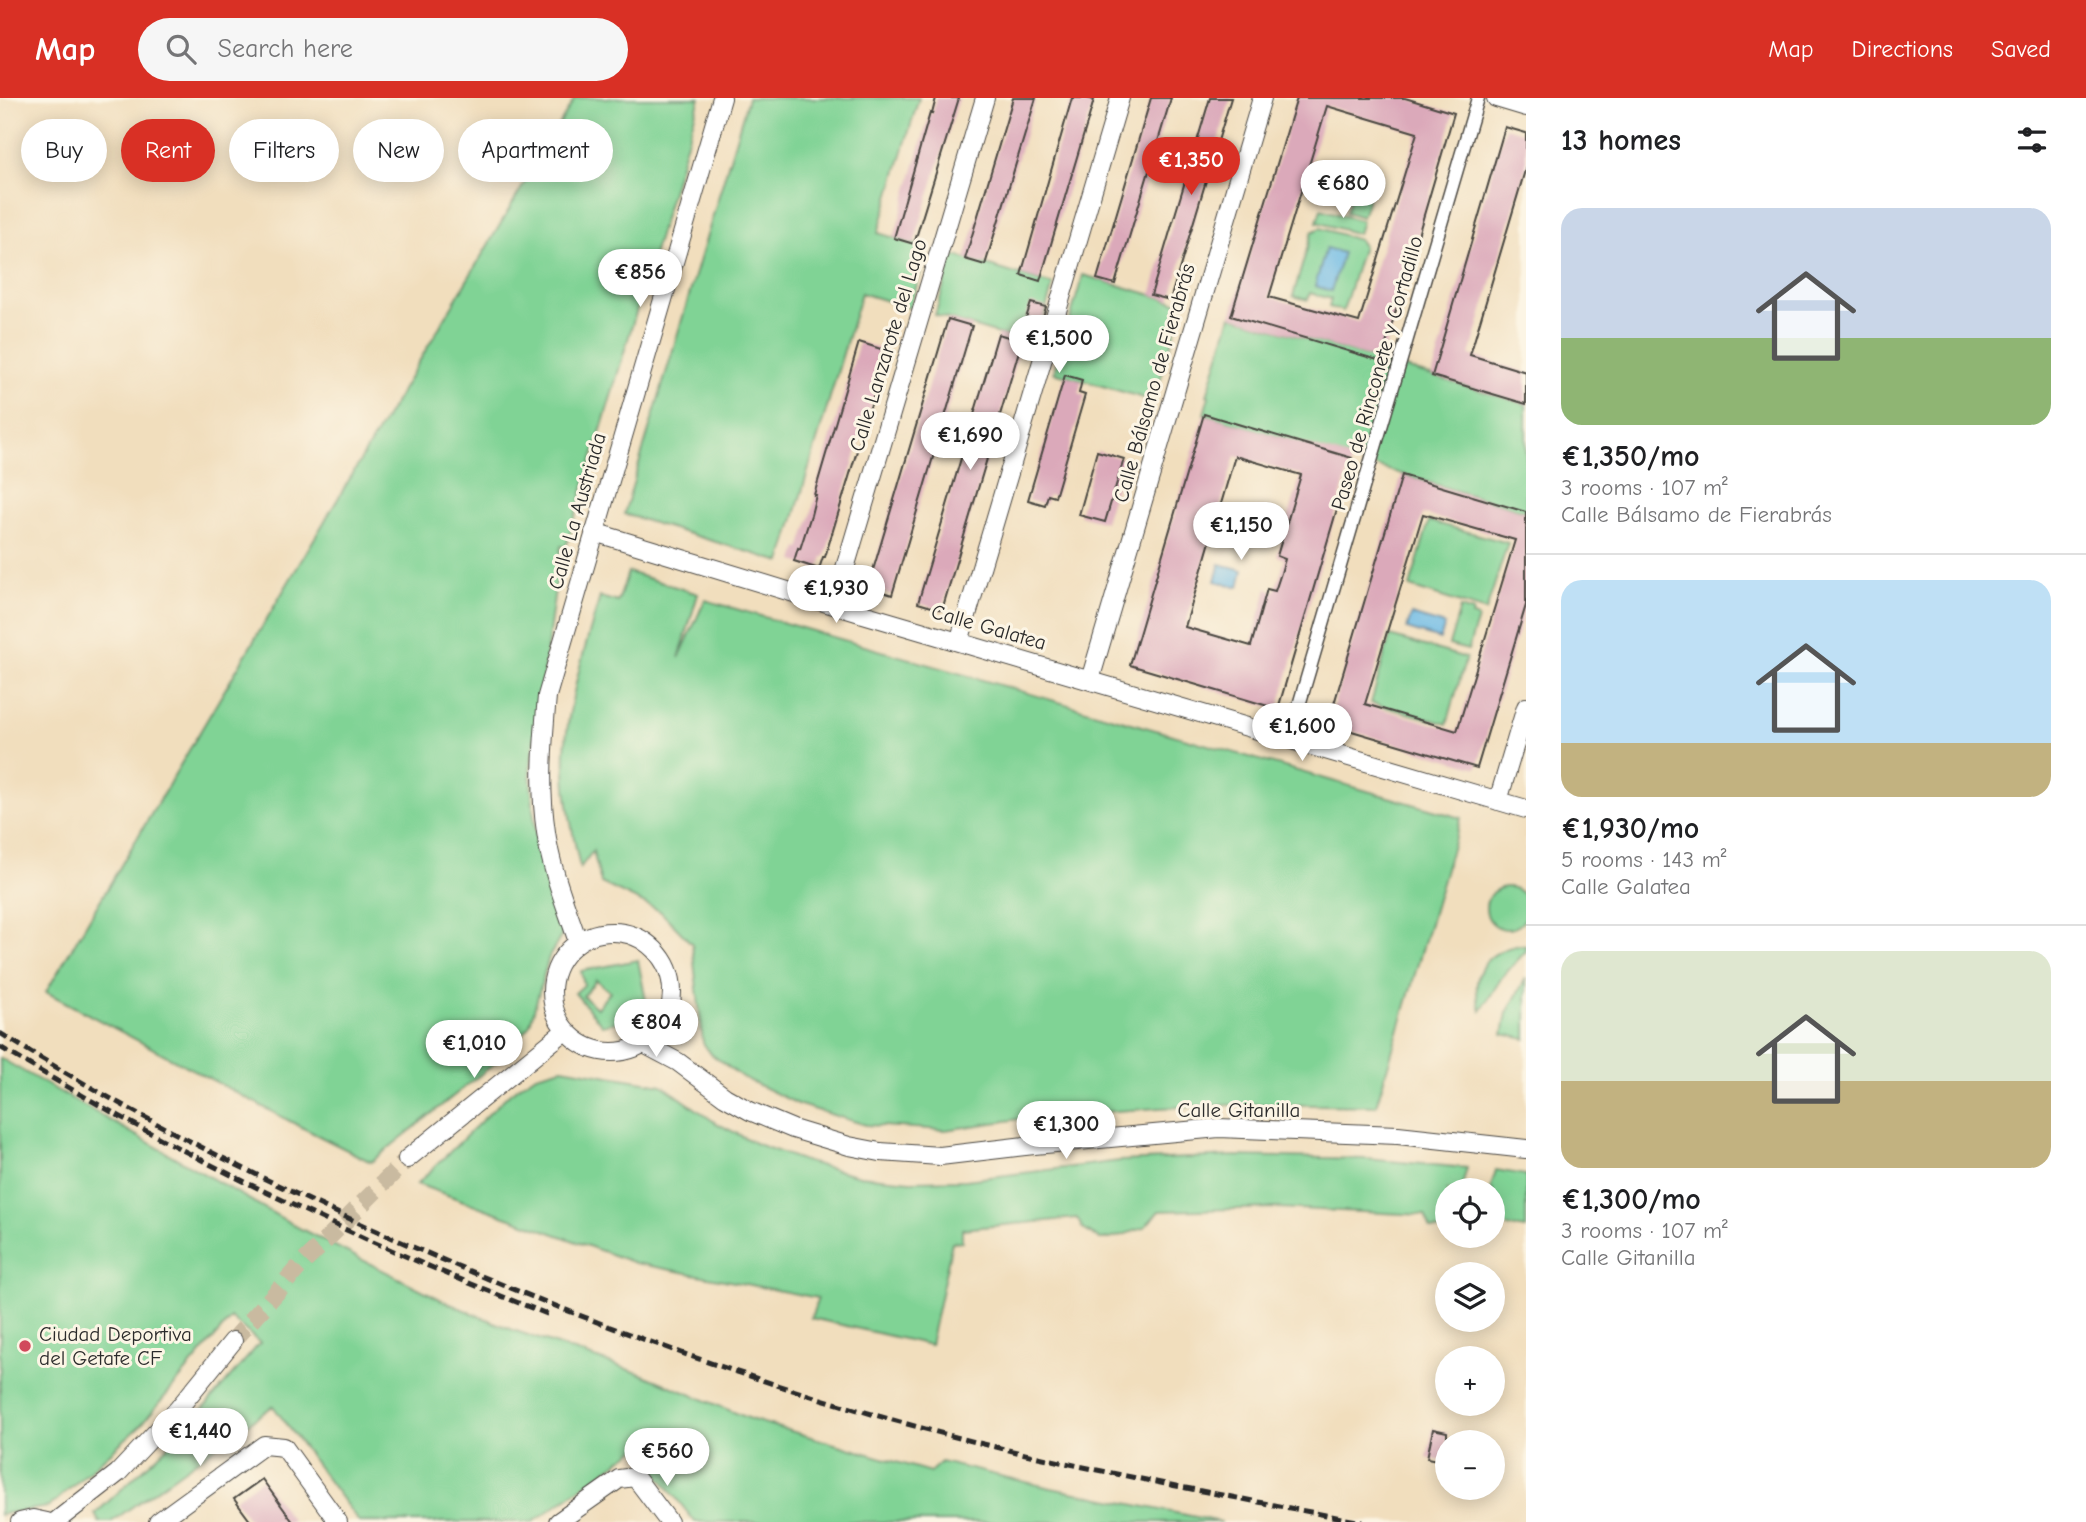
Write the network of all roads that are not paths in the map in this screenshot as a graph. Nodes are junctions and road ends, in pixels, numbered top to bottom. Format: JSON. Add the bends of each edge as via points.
{"nodes":[{"id":1,"x":722,"y":98,"type":"edge"},
{"id":2,"x":985,"y":98,"type":"edge"},
{"id":3,"x":1120,"y":98,"type":"edge"},
{"id":4,"x":1262,"y":98,"type":"edge"},
{"id":5,"x":1478,"y":98,"type":"edge"},
{"id":6,"x":1496,"y":98,"type":"edge"},
{"id":7,"x":1526,"y":107,"type":"edge"},
{"id":8,"x":594,"y":532,"type":"junction"},
{"id":9,"x":834,"y":605,"type":"junction"},
{"id":10,"x":959,"y":642,"type":"junction"},
{"id":11,"x":1090,"y":680,"type":"junction"},
{"id":12,"x":1526,"y":707,"type":"edge"},
{"id":13,"x":1289,"y":739,"type":"junction"},
{"id":14,"x":1498,"y":801,"type":"junction"},
{"id":15,"x":1526,"y":809,"type":"edge"},
{"id":16,"x":578,"y":942,"type":"junction"},
{"id":17,"x":565,"y":1031,"type":"junction"},
{"id":18,"x":644,"y":1044,"type":"junction"},
{"id":19,"x":1526,"y":1149,"type":"edge"},
{"id":20,"x":407,"y":1159,"type":"tunnel mouth"},
{"id":21,"x":233,"y":1341,"type":"tunnel mouth"},
{"id":22,"x":20,"y":1522,"type":"edge"},
{"id":23,"x":47,"y":1522,"type":"edge"},
{"id":24,"x":55,"y":1522,"type":"edge"},
{"id":25,"x":158,"y":1522,"type":"edge"},
{"id":26,"x":338,"y":1522,"type":"edge"},
{"id":27,"x":558,"y":1522,"type":"edge"},
{"id":28,"x":669,"y":1522,"type":"edge"}],
"edges":[{"from":1,"to":8,"type":"street","name":"Calle La Austriada"},
{"from":2,"to":9,"type":"street","name":"Calle Lanzarote del Lago"},
{"from":3,"to":10,"type":"street"},
{"from":4,"to":11,"type":"street","name":"Calle Bálsamo de Fierabrás"},
{"from":5,"to":13,"type":"street","name":"Paseo de Rinconete y Cortadillo"},
{"from":6,"to":7,"type":"street"},
{"from":8,"to":9,"type":"street","name":"Calle Galatea"},
{"from":8,"to":16,"type":"street","name":"Calle La Austriada","via":[[547,696],[542,754],[546,834]]},
{"from":9,"to":10,"type":"street","name":"Calle Galatea"},
{"from":10,"to":11,"type":"street","name":"Calle Galatea"},
{"from":11,"to":13,"type":"street","name":"Calle Galatea"},
{"from":12,"to":14,"type":"street"},
{"from":13,"to":14,"type":"street","name":"Calle Galatea"},
{"from":14,"to":15,"type":"street","name":"Calle Galatea"},
{"from":16,"to":17,"type":"street","via":[[563,956],[552,987],[554,1008]]},
{"from":16,"to":18,"type":"street","via":[[606,932],[629,934],[648,943],[665,962],[673,995],[668,1015]]},
{"from":17,"to":18,"type":"street","via":[[600,1052],[621,1052]]},
{"from":17,"to":20,"type":"street"},
{"from":18,"to":19,"type":"street","name":"Calle Gitanilla","via":[[750,1111],[793,1129],[880,1152],[940,1156],[1219,1128],[1398,1135]]},
{"from":21,"to":24,"type":"street","via":[[118,1473]]},
{"from":22,"to":23,"type":"street","via":[[33,1518]]},
{"from":25,"to":26,"type":"street","via":[[264,1445],[284,1447]]},
{"from":27,"to":28,"type":"street","via":[[619,1479],[635,1477]]}]}
